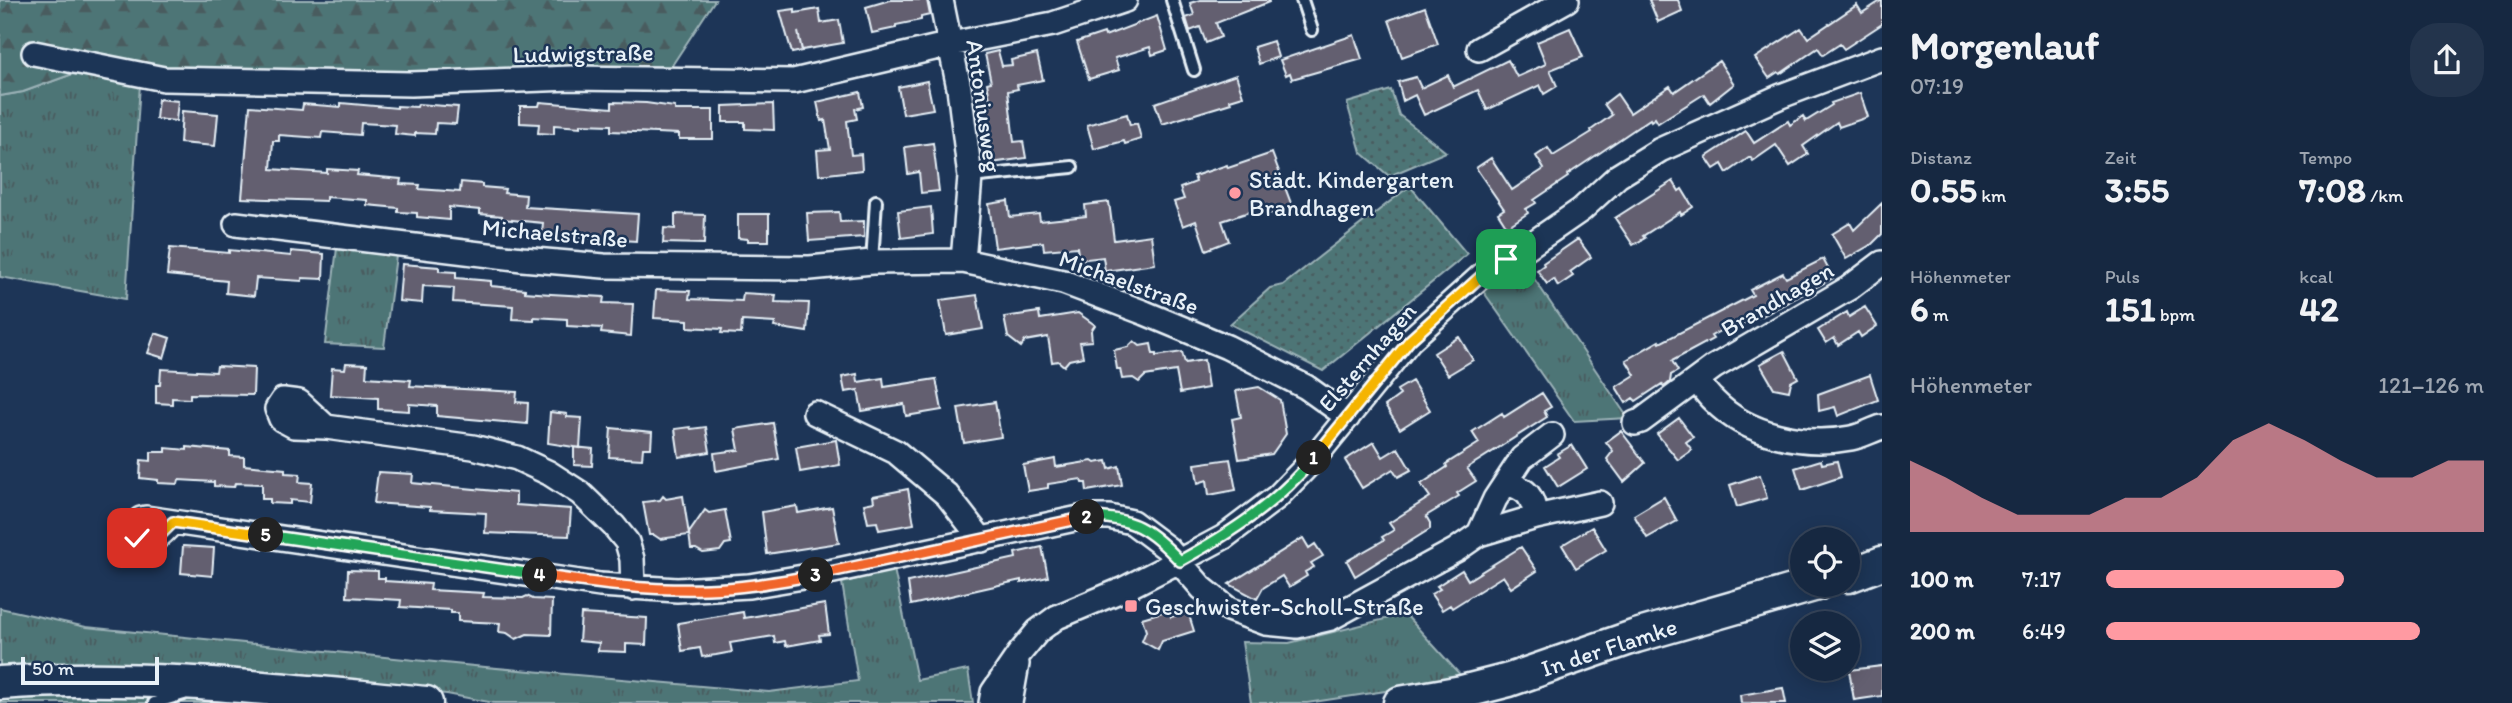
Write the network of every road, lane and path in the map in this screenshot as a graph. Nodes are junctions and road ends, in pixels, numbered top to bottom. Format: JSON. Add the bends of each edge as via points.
{"nodes":[{"id":1,"x":941,"y":0,"type":"edge"},
{"id":2,"x":1125,"y":0,"type":"edge"},
{"id":3,"x":1172,"y":0,"type":"edge"},
{"id":4,"x":1302,"y":0,"type":"edge"},
{"id":5,"x":1566,"y":0,"type":"edge"},
{"id":6,"x":1312,"y":30,"type":"dead end"},
{"id":7,"x":951,"y":44,"type":"junction"},
{"id":8,"x":1479,"y":49,"type":"dead end"},
{"id":9,"x":34,"y":53,"type":"dead end"},
{"id":10,"x":1882,"y":58,"type":"edge"},
{"id":11,"x":1194,"y":70,"type":"dead end"},
{"id":12,"x":1072,"y":167,"type":"dead end"},
{"id":13,"x":970,"y":177,"type":"junction"},
{"id":14,"x":876,"y":201,"type":"dead end"},
{"id":15,"x":236,"y":224,"type":"dead end"},
{"id":16,"x":963,"y":261,"type":"junction"},
{"id":17,"x":872,"y":262,"type":"junction"},
{"id":18,"x":1882,"y":263,"type":"edge"},
{"id":19,"x":1697,"y":380,"type":"junction"},
{"id":20,"x":815,"y":413,"type":"dead end"},
{"id":21,"x":1348,"y":416,"type":"junction"},
{"id":22,"x":1635,"y":423,"type":"dead end"},
{"id":23,"x":326,"y":427,"type":"dead end"},
{"id":24,"x":1882,"y":427,"type":"edge"},
{"id":25,"x":1552,"y":435,"type":"dead end"},
{"id":26,"x":1507,"y":483,"type":"junction"},
{"id":27,"x":1600,"y":503,"type":"dead end"},
{"id":28,"x":1536,"y":517,"type":"junction"},
{"id":29,"x":173,"y":522,"type":"dead end"},
{"id":30,"x":1479,"y":534,"type":"junction"},
{"id":31,"x":982,"y":540,"type":"junction"},
{"id":32,"x":1180,"y":561,"type":"junction"},
{"id":33,"x":1882,"y":563,"type":"edge"},
{"id":34,"x":1860,"y":571,"type":"edge"},
{"id":35,"x":633,"y":588,"type":"junction"},
{"id":36,"x":1790,"y":592,"type":"edge"},
{"id":37,"x":1019,"y":654,"type":"junction"},
{"id":38,"x":0,"y":683,"type":"edge"},
{"id":39,"x":220,"y":684,"type":"junction"},
{"id":40,"x":154,"y":703,"type":"edge"},
{"id":41,"x":426,"y":703,"type":"edge"},
{"id":42,"x":991,"y":703,"type":"edge"},
{"id":43,"x":1010,"y":703,"type":"edge"},
{"id":44,"x":1401,"y":703,"type":"edge"}],
"edges":[{"from":1,"to":7,"type":"street","name":"Antoniusweg"},
{"from":2,"to":7,"type":"street","name":"Ludwigstraße","via":[[1053,24]]},
{"from":3,"to":11,"type":"lane"},
{"from":4,"to":6,"type":"lane"},
{"from":5,"to":8,"type":"street"},
{"from":7,"to":9,"type":"street","name":"Ludwigstraße","via":[[794,81],[763,82],[570,78],[411,84],[164,79]]},
{"from":7,"to":13,"type":"street","name":"Antoniusweg"},
{"from":10,"to":21,"type":"street","name":"Elsternhagen","via":[[1781,96],[1660,150],[1618,176],[1581,210],[1488,270],[1410,340]]},
{"from":12,"to":13,"type":"lane"},
{"from":13,"to":16,"type":"street","name":"Antoniusweg"},
{"from":14,"to":17,"type":"lane"},
{"from":15,"to":17,"type":"street","name":"Michaelstraße","via":[[604,266],[810,268]]},
{"from":16,"to":17,"type":"street","name":"Michaelstraße"},
{"from":16,"to":21,"type":"street","name":"Michaelstraße","via":[[1063,282],[1145,313],[1295,381]]},
{"from":18,"to":19,"type":"street","name":"Brandhagen"},
{"from":19,"to":22,"type":"street","name":"Brandhagen"},
{"from":19,"to":24,"type":"street","via":[[1714,402],[1765,432],[1820,440],[1852,438]]},
{"from":20,"to":31,"type":"street","via":[[896,452],[947,495]]},
{"from":21,"to":32,"type":"street","name":"Elsternhagen","via":[[1277,497],[1224,537]]},
{"from":23,"to":35,"type":"street","via":[[473,447],[517,458],[549,473],[580,493],[627,542]]},
{"from":25,"to":26,"type":"street","via":[[1522,458]]},
{"from":26,"to":28,"type":"street","via":[[1523,488],[1533,501]]},
{"from":26,"to":30,"type":"street"},
{"from":27,"to":28,"type":"street"},
{"from":28,"to":30,"type":"street"},
{"from":29,"to":35,"type":"street"},
{"from":30,"to":32,"type":"street","via":[[1331,618],[1297,626],[1266,623],[1228,609],[1202,588]]},
{"from":31,"to":32,"type":"street","via":[[1084,517],[1109,517],[1132,522]]},
{"from":31,"to":35,"type":"street","via":[[749,586]]},
{"from":32,"to":37,"type":"street","name":"Elsternhagen","via":[[1057,617]]},
{"from":33,"to":34,"type":"main road"},
{"from":36,"to":44,"type":"main road","name":"In der Flamke","via":[[1636,636],[1509,680]]},
{"from":37,"to":42,"type":"street","name":"Elsternhagen","via":[[993,692]]},
{"from":37,"to":43,"type":"street"},
{"from":38,"to":39,"type":"main road","via":[[100,679]]},
{"from":39,"to":40,"type":"lane"},
{"from":39,"to":41,"type":"main road"}]}
